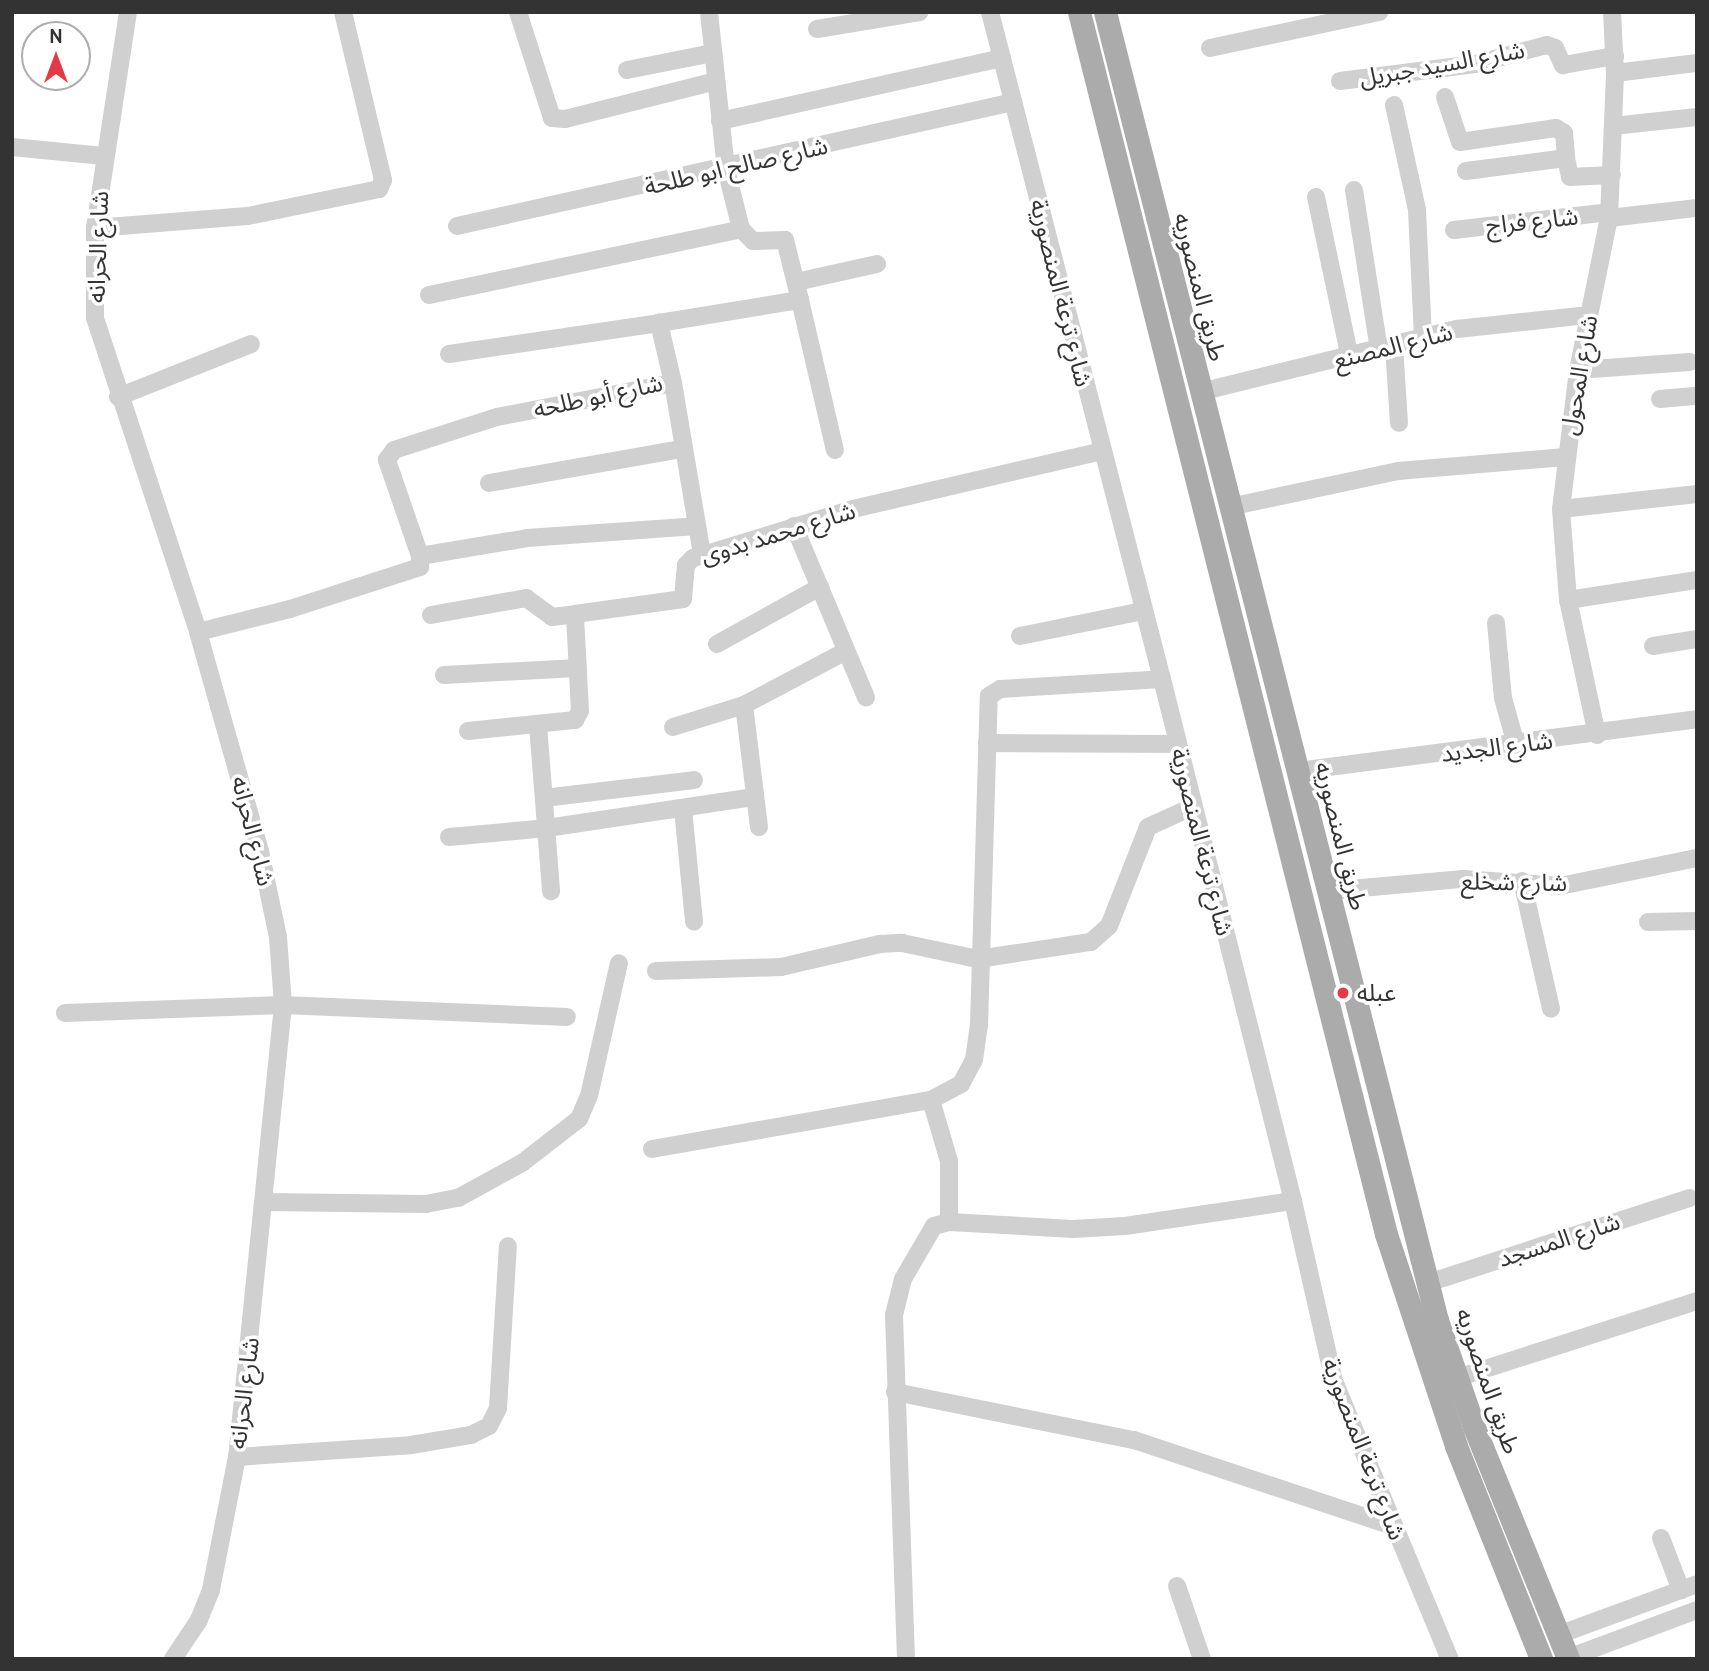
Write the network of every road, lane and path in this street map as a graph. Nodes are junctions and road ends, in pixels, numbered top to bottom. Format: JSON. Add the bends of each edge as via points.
{"nodes":[{"id":1,"x":128,"y":12,"type":"edge"},
{"id":2,"x":343,"y":12,"type":"edge"},
{"id":3,"x":518,"y":12,"type":"edge"},
{"id":4,"x":709,"y":12,"type":"edge"},
{"id":5,"x":920,"y":12,"type":"edge"},
{"id":6,"x":990,"y":12,"type":"edge"},
{"id":7,"x":1079,"y":12,"type":"edge"},
{"id":8,"x":1105,"y":12,"type":"edge"},
{"id":9,"x":1379,"y":12,"type":"edge"},
{"id":10,"x":1612,"y":12,"type":"edge"},
{"id":11,"x":817,"y":29,"type":"dead end"},
{"id":12,"x":1210,"y":48,"type":"dead end"},
{"id":13,"x":713,"y":53,"type":"junction"},
{"id":14,"x":1002,"y":58,"type":"junction"},
{"id":15,"x":1697,"y":63,"type":"edge"},
{"id":16,"x":1615,"y":64,"type":"junction"},
{"id":17,"x":627,"y":70,"type":"dead end"},
{"id":18,"x":716,"y":81,"type":"junction"},
{"id":19,"x":1340,"y":81,"type":"dead end"},
{"id":20,"x":1445,"y":97,"type":"dead end"},
{"id":21,"x":1013,"y":102,"type":"junction"},
{"id":22,"x":1394,"y":105,"type":"dead end"},
{"id":23,"x":1697,"y":117,"type":"edge"},
{"id":24,"x":720,"y":121,"type":"junction"},
{"id":25,"x":1613,"y":125,"type":"junction"},
{"id":26,"x":12,"y":147,"type":"edge"},
{"id":27,"x":104,"y":156,"type":"junction"},
{"id":28,"x":1566,"y":158,"type":"junction"},
{"id":29,"x":726,"y":169,"type":"junction"},
{"id":30,"x":1466,"y":171,"type":"dead end"},
{"id":31,"x":1612,"y":175,"type":"junction"},
{"id":32,"x":1145,"y":176,"type":"junction"},
{"id":33,"x":1122,"y":181,"type":"junction"},
{"id":34,"x":1354,"y":190,"type":"dead end"},
{"id":35,"x":1315,"y":197,"type":"dead end"},
{"id":36,"x":1697,"y":208,"type":"edge"},
{"id":37,"x":1609,"y":215,"type":"junction"},
{"id":38,"x":457,"y":226,"type":"dead end"},
{"id":39,"x":95,"y":228,"type":"junction"},
{"id":40,"x":741,"y":229,"type":"junction"},
{"id":41,"x":1454,"y":230,"type":"dead end"},
{"id":42,"x":877,"y":264,"type":"dead end"},
{"id":43,"x":796,"y":282,"type":"junction"},
{"id":44,"x":429,"y":295,"type":"dead end"},
{"id":45,"x":800,"y":300,"type":"junction"},
{"id":46,"x":1589,"y":315,"type":"junction"},
{"id":47,"x":659,"y":323,"type":"junction"},
{"id":48,"x":1423,"y":339,"type":"junction"},
{"id":49,"x":251,"y":344,"type":"dead end"},
{"id":50,"x":1386,"y":348,"type":"junction"},
{"id":51,"x":449,"y":354,"type":"dead end"},
{"id":52,"x":1350,"y":358,"type":"junction"},
{"id":53,"x":1690,"y":362,"type":"dead end"},
{"id":54,"x":1578,"y":370,"type":"junction"},
{"id":55,"x":673,"y":383,"type":"junction"},
{"id":56,"x":1200,"y":392,"type":"junction"},
{"id":57,"x":1697,"y":396,"type":"edge"},
{"id":58,"x":118,"y":397,"type":"junction"},
{"id":59,"x":1660,"y":399,"type":"dead end"},
{"id":60,"x":1399,"y":423,"type":"dead end"},
{"id":61,"x":682,"y":449,"type":"junction"},
{"id":62,"x":835,"y":450,"type":"dead end"},
{"id":63,"x":1101,"y":451,"type":"junction"},
{"id":64,"x":1565,"y":457,"type":"junction"},
{"id":65,"x":489,"y":483,"type":"dead end"},
{"id":66,"x":1697,"y":494,"type":"edge"},
{"id":67,"x":1229,"y":507,"type":"junction"},
{"id":68,"x":1561,"y":509,"type":"junction"},
{"id":69,"x":697,"y":526,"type":"junction"},
{"id":70,"x":794,"y":526,"type":"junction"},
{"id":71,"x":702,"y":555,"type":"junction"},
{"id":72,"x":420,"y":556,"type":"junction"},
{"id":73,"x":1697,"y":580,"type":"edge"},
{"id":74,"x":820,"y":587,"type":"junction"},
{"id":75,"x":1568,"y":600,"type":"junction"},
{"id":76,"x":1143,"y":611,"type":"junction"},
{"id":77,"x":575,"y":614,"type":"junction"},
{"id":78,"x":431,"y":615,"type":"dead end"},
{"id":79,"x":1496,"y":623,"type":"dead end"},
{"id":80,"x":198,"y":632,"type":"junction"},
{"id":81,"x":1020,"y":636,"type":"dead end"},
{"id":82,"x":1697,"y":639,"type":"edge"},
{"id":83,"x":718,"y":644,"type":"dead end"},
{"id":84,"x":1653,"y":646,"type":"dead end"},
{"id":85,"x":846,"y":651,"type":"junction"},
{"id":86,"x":578,"y":668,"type":"junction"},
{"id":87,"x":444,"y":675,"type":"dead end"},
{"id":88,"x":1162,"y":680,"type":"junction"},
{"id":89,"x":866,"y":697,"type":"dead end"},
{"id":90,"x":744,"y":705,"type":"junction"},
{"id":91,"x":1697,"y":719,"type":"edge"},
{"id":92,"x":538,"y":725,"type":"junction"},
{"id":93,"x":673,"y":727,"type":"dead end"},
{"id":94,"x":468,"y":731,"type":"dead end"},
{"id":95,"x":1597,"y":735,"type":"junction"},
{"id":96,"x":987,"y":743,"type":"junction"},
{"id":97,"x":1178,"y":744,"type":"junction"},
{"id":98,"x":1516,"y":745,"type":"junction"},
{"id":99,"x":1298,"y":771,"type":"junction"},
{"id":100,"x":694,"y":780,"type":"dead end"},
{"id":101,"x":755,"y":797,"type":"junction"},
{"id":102,"x":544,"y":798,"type":"junction"},
{"id":103,"x":1192,"y":807,"type":"junction"},
{"id":104,"x":683,"y":809,"type":"junction"},
{"id":105,"x":759,"y":827,"type":"dead end"},
{"id":106,"x":547,"y":828,"type":"junction"},
{"id":107,"x":449,"y":837,"type":"dead end"},
{"id":108,"x":1697,"y":858,"type":"edge"},
{"id":109,"x":1522,"y":881,"type":"junction"},
{"id":110,"x":551,"y":891,"type":"dead end"},
{"id":111,"x":1328,"y":891,"type":"junction"},
{"id":112,"x":694,"y":921,"type":"dead end"},
{"id":113,"x":1697,"y":921,"type":"edge"},
{"id":114,"x":1648,"y":922,"type":"dead end"},
{"id":115,"x":978,"y":959,"type":"junction"},
{"id":116,"x":619,"y":963,"type":"dead end"},
{"id":117,"x":656,"y":971,"type":"dead end"},
{"id":118,"x":283,"y":1005,"type":"junction"},
{"id":119,"x":1551,"y":1009,"type":"dead end"},
{"id":120,"x":65,"y":1013,"type":"dead end"},
{"id":121,"x":567,"y":1017,"type":"dead end"},
{"id":122,"x":931,"y":1100,"type":"junction"},
{"id":123,"x":652,"y":1149,"type":"dead end"},
{"id":124,"x":1690,"y":1198,"type":"dead end"},
{"id":125,"x":1293,"y":1200,"type":"junction"},
{"id":126,"x":266,"y":1202,"type":"junction"},
{"id":127,"x":949,"y":1222,"type":"junction"},
{"id":128,"x":1411,"y":1227,"type":"junction"},
{"id":129,"x":1386,"y":1234,"type":"junction"},
{"id":130,"x":508,"y":1246,"type":"dead end"},
{"id":131,"x":1428,"y":1283,"type":"junction"},
{"id":132,"x":1697,"y":1301,"type":"edge"},
{"id":133,"x":1457,"y":1378,"type":"junction"},
{"id":134,"x":895,"y":1392,"type":"junction"},
{"id":135,"x":237,"y":1457,"type":"junction"},
{"id":136,"x":1393,"y":1527,"type":"junction"},
{"id":137,"x":1661,"y":1538,"type":"dead end"},
{"id":138,"x":1177,"y":1587,"type":"dead end"},
{"id":139,"x":1689,"y":1587,"type":"edge"},
{"id":140,"x":1697,"y":1610,"type":"edge"},
{"id":141,"x":1558,"y":1635,"type":"junction"},
{"id":142,"x":1568,"y":1658,"type":"edge"},
{"id":143,"x":173,"y":1659,"type":"edge"},
{"id":144,"x":906,"y":1659,"type":"edge"},
{"id":145,"x":1202,"y":1659,"type":"edge"},
{"id":146,"x":1450,"y":1659,"type":"edge"},
{"id":147,"x":1541,"y":1659,"type":"edge"}],
"edges":[{"from":1,"to":27,"type":"street","name":"شارع الحرانه"},
{"from":2,"to":39,"type":"street","via":[[383,180],[379,189],[248,216]]},
{"from":3,"to":18,"type":"street","via":[[552,118],[565,119]]},
{"from":4,"to":13,"type":"street"},
{"from":5,"to":11,"type":"street"},
{"from":6,"to":14,"type":"street","name":"شارع ترعة المنصورية"},
{"from":7,"to":33,"type":"main road","name":"طريق المنصوريه"},
{"from":8,"to":32,"type":"main road","name":"طريق المنصوريه"},
{"from":9,"to":12,"type":"street"},
{"from":10,"to":16,"type":"street","name":"شارع المحول"},
{"from":13,"to":17,"type":"street"},
{"from":13,"to":18,"type":"street"},
{"from":14,"to":21,"type":"street","name":"شارع ترعة المنصورية"},
{"from":14,"to":24,"type":"street"},
{"from":15,"to":16,"type":"street"},
{"from":16,"to":19,"type":"street","name":"شارع السيد جبريل","via":[[1563,65],[1555,48],[1547,45],[1475,64]]},
{"from":16,"to":25,"type":"street","name":"شارع المحول"},
{"from":18,"to":24,"type":"street"},
{"from":20,"to":28,"type":"street","via":[[1460,142],[1559,128],[1565,136]]},
{"from":21,"to":29,"type":"street","name":"شارع صالح ابو طلحة"},
{"from":21,"to":63,"type":"street","name":"شارع ترعة المنصورية"},
{"from":22,"to":48,"type":"street","via":[[1417,210]]},
{"from":23,"to":25,"type":"street"},
{"from":24,"to":29,"type":"street"},
{"from":25,"to":31,"type":"street","name":"شارع المحول"},
{"from":26,"to":27,"type":"street"},
{"from":27,"to":39,"type":"street","name":"شارع الحرانه"},
{"from":28,"to":30,"type":"street"},
{"from":28,"to":31,"type":"street","via":[[1570,177]]},
{"from":29,"to":38,"type":"street","name":"شارع صالح ابو طلحة"},
{"from":29,"to":40,"type":"street"},
{"from":31,"to":37,"type":"street","name":"شارع المحول"},
{"from":32,"to":33,"type":"main road"},
{"from":32,"to":56,"type":"main road","name":"طريق المنصوريه"},
{"from":33,"to":129,"type":"main road","name":"طريق المنصوريه"},
{"from":34,"to":50,"type":"street"},
{"from":35,"to":52,"type":"street"},
{"from":36,"to":37,"type":"street","name":"شارع فراج"},
{"from":37,"to":41,"type":"street","name":"شارع فراج"},
{"from":37,"to":46,"type":"street","name":"شارع المحول"},
{"from":39,"to":58,"type":"street","name":"شارع الحرانه","via":[[96,318]]},
{"from":40,"to":43,"type":"street","via":[[753,241],[785,240]]},
{"from":40,"to":44,"type":"street"},
{"from":42,"to":43,"type":"street"},
{"from":43,"to":45,"type":"street"},
{"from":45,"to":47,"type":"street"},
{"from":45,"to":62,"type":"street"},
{"from":46,"to":48,"type":"street","name":"شارع المصنع","via":[[1505,321]]},
{"from":46,"to":54,"type":"street","name":"شارع المحول"},
{"from":47,"to":51,"type":"street"},
{"from":47,"to":55,"type":"street","name":"شارع أبو طلحه"},
{"from":48,"to":50,"type":"street","name":"شارع المصنع"},
{"from":49,"to":58,"type":"street"},
{"from":50,"to":52,"type":"street","name":"شارع المصنع"},
{"from":50,"to":60,"type":"street"},
{"from":52,"to":56,"type":"street","name":"شارع المصنع"},
{"from":53,"to":54,"type":"street"},
{"from":54,"to":64,"type":"street","name":"شارع المحول"},
{"from":55,"to":61,"type":"street"},
{"from":55,"to":72,"type":"street","name":"شارع أبو طلحه","via":[[497,417],[394,450],[388,455],[390,470]]},
{"from":56,"to":67,"type":"main road","name":"طريق المنصوريه"},
{"from":57,"to":59,"type":"street"},
{"from":58,"to":80,"type":"street","name":"شارع الحرانه"},
{"from":61,"to":65,"type":"street"},
{"from":61,"to":69,"type":"street"},
{"from":63,"to":70,"type":"street","name":"شارع محمد بدوى"},
{"from":63,"to":76,"type":"street","name":"شارع ترعة المنصورية"},
{"from":64,"to":67,"type":"street","via":[[1398,471]]},
{"from":64,"to":68,"type":"street","name":"شارع المحول"},
{"from":66,"to":68,"type":"street"},
{"from":67,"to":99,"type":"main road","name":"طريق المنصوريه"},
{"from":68,"to":75,"type":"street","name":"شارع المحول"},
{"from":69,"to":71,"type":"street"},
{"from":69,"to":72,"type":"street","via":[[527,538]]},
{"from":70,"to":71,"type":"street","name":"شارع محمد بدوى"},
{"from":70,"to":74,"type":"street"},
{"from":71,"to":77,"type":"street","name":"شارع محمد بدوى","via":[[686,565],[683,599]]},
{"from":72,"to":80,"type":"street","via":[[420,567],[413,571]]},
{"from":73,"to":75,"type":"street"},
{"from":74,"to":83,"type":"street"},
{"from":74,"to":85,"type":"street"},
{"from":75,"to":95,"type":"street","name":"شارع المحول"},
{"from":76,"to":81,"type":"street"},
{"from":76,"to":88,"type":"street","name":"شارع ترعة المنصورية"},
{"from":77,"to":78,"type":"street","via":[[552,617],[526,598],[511,598]]},
{"from":77,"to":86,"type":"street"},
{"from":79,"to":98,"type":"street","via":[[1503,698]]},
{"from":80,"to":118,"type":"street","name":"شارع الحرانه","via":[[260,850],[278,937]]},
{"from":82,"to":84,"type":"street"},
{"from":85,"to":89,"type":"street"},
{"from":85,"to":90,"type":"street"},
{"from":86,"to":87,"type":"street"},
{"from":86,"to":92,"type":"street","via":[[579,716],[571,722]]},
{"from":88,"to":96,"type":"street","via":[[995,690],[989,696]]},
{"from":88,"to":97,"type":"street","name":"شارع ترعة المنصورية"},
{"from":90,"to":93,"type":"street"},
{"from":90,"to":101,"type":"street"},
{"from":91,"to":95,"type":"street","name":"شارع الجديد"},
{"from":92,"to":94,"type":"street"},
{"from":92,"to":102,"type":"street"},
{"from":95,"to":98,"type":"street","name":"شارع الجديد"},
{"from":96,"to":97,"type":"street"},
{"from":96,"to":115,"type":"street"},
{"from":97,"to":103,"type":"street","name":"شارع ترعة المنصورية"},
{"from":98,"to":99,"type":"street","name":"شارع الجديد"},
{"from":99,"to":111,"type":"main road","name":"طريق المنصوريه"},
{"from":100,"to":102,"type":"street"},
{"from":101,"to":104,"type":"street"},
{"from":101,"to":105,"type":"street"},
{"from":102,"to":106,"type":"street"},
{"from":103,"to":115,"type":"street","via":[[1147,827],[1102,937]]},
{"from":103,"to":125,"type":"street","name":"شارع ترعة المنصورية"},
{"from":104,"to":106,"type":"street"},
{"from":104,"to":112,"type":"street"},
{"from":106,"to":107,"type":"street"},
{"from":106,"to":110,"type":"street"},
{"from":108,"to":109,"type":"street","name":"شارع شخلع","via":[[1560,886]]},
{"from":109,"to":111,"type":"street","name":"شارع شخلع","via":[[1463,879]]},
{"from":109,"to":119,"type":"street"},
{"from":111,"to":128,"type":"main road","name":"طريق المنصوريه"},
{"from":113,"to":114,"type":"street"},
{"from":115,"to":117,"type":"street","via":[[891,943],[780,967]]},
{"from":115,"to":122,"type":"street","via":[[979,1026],[974,1060],[961,1084]]},
{"from":116,"to":126,"type":"street","via":[[589,1096],[579,1119],[522,1163],[458,1198],[426,1204]]},
{"from":118,"to":120,"type":"street"},
{"from":118,"to":121,"type":"street"},
{"from":118,"to":126,"type":"street","name":"شارع الحرانه"},
{"from":122,"to":123,"type":"street"},
{"from":122,"to":127,"type":"street","via":[[949,1161]]},
{"from":124,"to":131,"type":"street","name":"شارع المسجد"},
{"from":125,"to":127,"type":"street","via":[[1125,1226],[1073,1229]]},
{"from":125,"to":136,"type":"street","name":"شارع ترعة المنصورية","via":[[1334,1381]]},
{"from":126,"to":135,"type":"street","name":"شارع الحرانه"},
{"from":127,"to":134,"type":"street","via":[[928,1234],[897,1295]]},
{"from":128,"to":129,"type":"main road"},
{"from":128,"to":131,"type":"main road","name":"طريق المنصوريه"},
{"from":129,"to":147,"type":"main road","name":"طريق المنصوريه","via":[[1455,1446]]},
{"from":130,"to":135,"type":"street","via":[[498,1408],[489,1426],[471,1435],[411,1444]]},
{"from":131,"to":133,"type":"main road","name":"طريق المنصوريه"},
{"from":132,"to":133,"type":"street"},
{"from":133,"to":141,"type":"main road","name":"طريق المنصوريه"},
{"from":134,"to":136,"type":"street","via":[[1134,1440]]},
{"from":134,"to":144,"type":"street"},
{"from":135,"to":143,"type":"street","name":"شارع الحرانه","via":[[211,1591],[199,1620]]},
{"from":136,"to":146,"type":"street","name":"شارع ترعة المنصورية"},
{"from":137,"to":139,"type":"street"},
{"from":138,"to":145,"type":"street"},
{"from":139,"to":141,"type":"street"},
{"from":140,"to":142,"type":"street"},
{"from":141,"to":142,"type":"main road","name":"طريق المنصوريه"}]}
